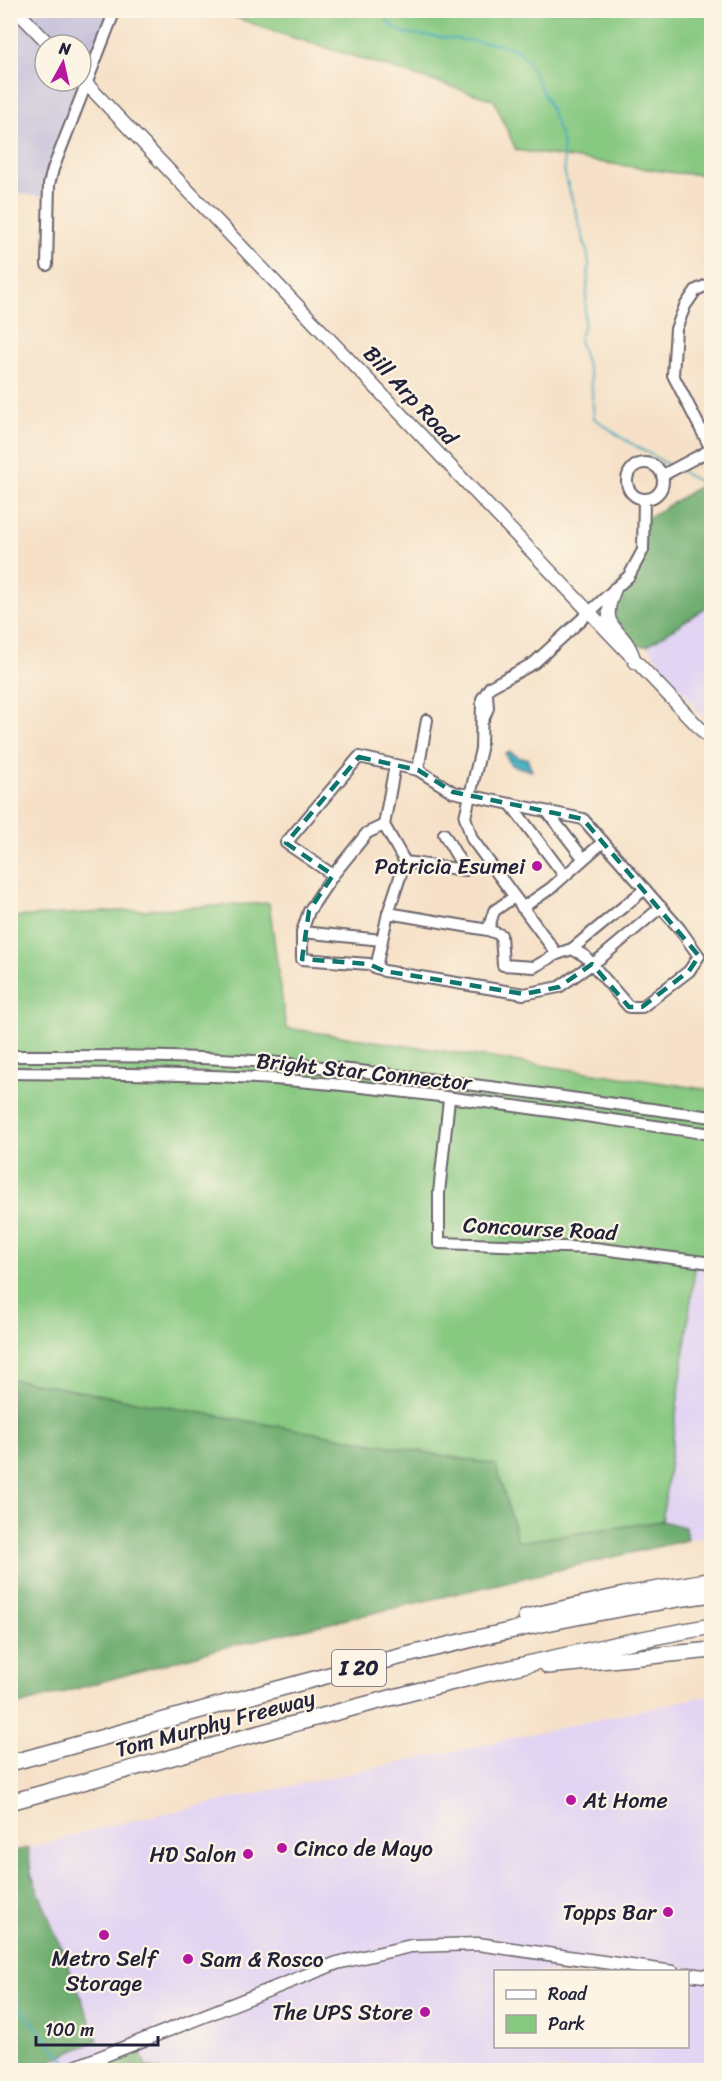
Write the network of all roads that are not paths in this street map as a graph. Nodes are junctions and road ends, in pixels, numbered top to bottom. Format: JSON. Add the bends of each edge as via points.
{"nodes":[{"id":1,"x":16,"y":10,"type":"edge"},
{"id":2,"x":115,"y":10,"type":"edge"},
{"id":3,"x":38,"y":33,"type":"edge"},
{"id":4,"x":93,"y":58,"type":"edge"},
{"id":5,"x":93,"y":91,"type":"edge"},
{"id":6,"x":79,"y":93,"type":"edge"},
{"id":7,"x":47,"y":265,"type":"dead end"},
{"id":8,"x":711,"y":283,"type":"edge"},
{"id":9,"x":711,"y":449,"type":"edge"},
{"id":10,"x":663,"y":475,"type":"junction"},
{"id":11,"x":644,"y":499,"type":"junction"},
{"id":12,"x":615,"y":589,"type":"junction"},
{"id":13,"x":589,"y":614,"type":"junction"},
{"id":14,"x":636,"y":663,"type":"junction"},
{"id":15,"x":427,"y":720,"type":"dead end"},
{"id":16,"x":711,"y":741,"type":"edge"},
{"id":17,"x":395,"y":765,"type":"junction"},
{"id":18,"x":418,"y":770,"type":"junction"},
{"id":19,"x":470,"y":796,"type":"junction"},
{"id":20,"x":512,"y":806,"type":"junction"},
{"id":21,"x":549,"y":814,"type":"junction"},
{"id":22,"x":384,"y":825,"type":"junction"},
{"id":23,"x":444,"y":834,"type":"dead end"},
{"id":24,"x":603,"y":842,"type":"junction"},
{"id":25,"x":584,"y":858,"type":"junction"},
{"id":26,"x":405,"y":862,"type":"junction"},
{"id":27,"x":333,"y":875,"type":"junction"},
{"id":28,"x":564,"y":875,"type":"junction"},
{"id":29,"x":645,"y":889,"type":"junction"},
{"id":30,"x":514,"y":897,"type":"junction"},
{"id":31,"x":661,"y":907,"type":"junction"},
{"id":32,"x":522,"y":908,"type":"junction"},
{"id":33,"x":388,"y":913,"type":"junction"},
{"id":34,"x":488,"y":930,"type":"junction"},
{"id":35,"x":302,"y":932,"type":"junction"},
{"id":36,"x":382,"y":940,"type":"junction"},
{"id":37,"x":572,"y":949,"type":"junction"},
{"id":38,"x":556,"y":954,"type":"junction"},
{"id":39,"x":592,"y":964,"type":"junction"},
{"id":40,"x":376,"y":968,"type":"junction"},
{"id":41,"x":10,"y":1056,"type":"edge"},
{"id":42,"x":10,"y":1072,"type":"edge"},
{"id":43,"x":449,"y":1099,"type":"junction"},
{"id":44,"x":711,"y":1117,"type":"edge"},
{"id":45,"x":711,"y":1134,"type":"edge"},
{"id":46,"x":711,"y":1263,"type":"edge"},
{"id":47,"x":711,"y":1580,"type":"edge"},
{"id":48,"x":711,"y":1594,"type":"edge"},
{"id":49,"x":711,"y":1626,"type":"edge"},
{"id":50,"x":473,"y":1637,"type":"junction"},
{"id":51,"x":711,"y":1650,"type":"edge"},
{"id":52,"x":498,"y":1671,"type":"junction"},
{"id":53,"x":10,"y":1763,"type":"edge"},
{"id":54,"x":10,"y":1802,"type":"edge"},
{"id":55,"x":666,"y":1970,"type":"edge"},
{"id":56,"x":689,"y":1974,"type":"edge"},
{"id":57,"x":711,"y":1977,"type":"edge"},
{"id":58,"x":68,"y":2070,"type":"edge"}],
"edges":[{"from":1,"to":3,"type":"main road"},
{"from":2,"to":4,"type":"street"},
{"from":5,"to":13,"type":"main road","name":"Bill Arp Road"},
{"from":6,"to":7,"type":"street","via":[[49,184]]},
{"from":8,"to":9,"type":"street","via":[[696,290],[685,306],[676,329],[673,375]]},
{"from":9,"to":10,"type":"street"},
{"from":10,"to":11,"type":"street","via":[[661,490]]},
{"from":10,"to":11,"type":"street","via":[[659,469],[640,464],[627,474],[630,493]]},
{"from":11,"to":12,"type":"street","via":[[643,550]]},
{"from":12,"to":13,"type":"street"},
{"from":12,"to":14,"type":"main road","via":[[607,619],[631,645]]},
{"from":13,"to":14,"type":"main road","name":"Bill Arp Road"},
{"from":13,"to":19,"type":"street","via":[[534,663],[490,687]]},
{"from":14,"to":16,"type":"main road","name":"Bill Arp Road"},
{"from":15,"to":18,"type":"street"},
{"from":17,"to":18,"type":"street"},
{"from":17,"to":22,"type":"street"},
{"from":17,"to":27,"type":"street","via":[[359,757],[286,843]]},
{"from":18,"to":19,"type":"street","via":[[453,792]]},
{"from":19,"to":20,"type":"street"},
{"from":19,"to":30,"type":"street","via":[[465,817],[472,839]]},
{"from":20,"to":21,"type":"street"},
{"from":20,"to":28,"type":"street"},
{"from":21,"to":24,"type":"street","via":[[583,819]]},
{"from":21,"to":25,"type":"street"},
{"from":22,"to":26,"type":"street"},
{"from":22,"to":27,"type":"street","via":[[367,832]]},
{"from":23,"to":26,"type":"street","via":[[465,870]]},
{"from":24,"to":25,"type":"street"},
{"from":24,"to":29,"type":"street"},
{"from":25,"to":28,"type":"street"},
{"from":26,"to":33,"type":"street"},
{"from":27,"to":35,"type":"street","via":[[309,911]]},
{"from":28,"to":32,"type":"street"},
{"from":29,"to":31,"type":"street"},
{"from":29,"to":37,"type":"street"},
{"from":30,"to":32,"type":"street"},
{"from":30,"to":34,"type":"street","via":[[494,911]]},
{"from":31,"to":39,"type":"street"},
{"from":31,"to":39,"type":"street","via":[[699,956],[689,971],[642,1007],[629,1007]]},
{"from":32,"to":38,"type":"street"},
{"from":33,"to":34,"type":"street"},
{"from":33,"to":36,"type":"street"},
{"from":34,"to":38,"type":"street","via":[[501,935],[503,965],[534,967]]},
{"from":35,"to":36,"type":"street"},
{"from":35,"to":40,"type":"street","via":[[302,959],[369,964]]},
{"from":36,"to":40,"type":"street"},
{"from":37,"to":38,"type":"street"},
{"from":37,"to":39,"type":"street"},
{"from":39,"to":40,"type":"street","via":[[559,987],[524,994]]},
{"from":41,"to":44,"type":"street","name":"Bright Star Connector","via":[[276,1063]]},
{"from":42,"to":43,"type":"street","name":"Bright Star Connector","via":[[224,1076]]},
{"from":43,"to":45,"type":"street","name":"Bright Star Connector"},
{"from":43,"to":46,"type":"street","name":"Concourse Road","via":[[439,1193],[439,1243],[594,1248]]},
{"from":47,"to":50,"type":"highway","via":[[539,1613]]},
{"from":48,"to":50,"type":"highway","name":"Tom Murphy Freeway","number":"I 20"},
{"from":49,"to":52,"type":"highway","name":"Tom Murphy Freeway","number":"I 20"},
{"from":50,"to":53,"type":"highway","name":"Tom Murphy Freeway","number":"I 20"},
{"from":51,"to":52,"type":"highway"},
{"from":52,"to":54,"type":"highway","name":"Tom Murphy Freeway","number":"I 20"},
{"from":55,"to":58,"type":"main road","via":[[478,1944],[411,1946],[337,1963]]},
{"from":56,"to":57,"type":"main road"}]}
